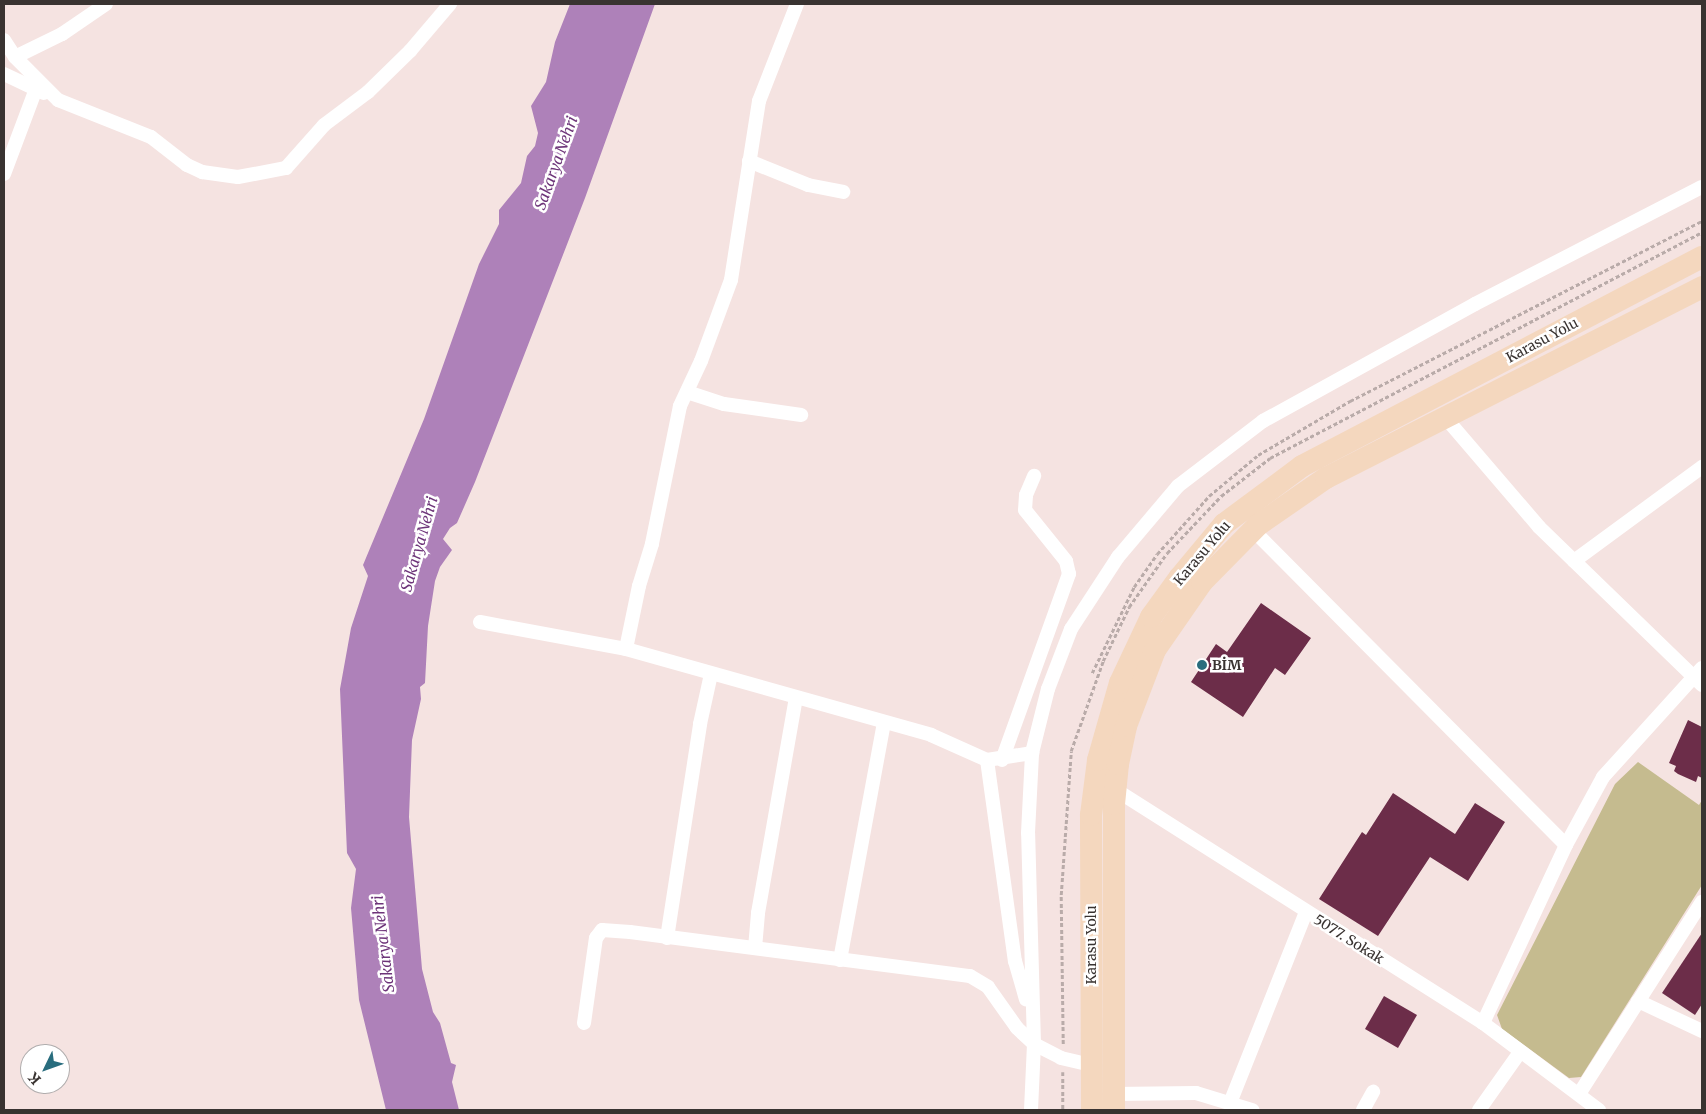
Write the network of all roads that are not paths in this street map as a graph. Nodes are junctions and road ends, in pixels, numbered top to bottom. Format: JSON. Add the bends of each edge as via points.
{"nodes":[{"id":1,"x":106,"y":4,"type":"edge"},
{"id":2,"x":450,"y":4,"type":"edge"},
{"id":3,"x":797,"y":4,"type":"edge"},
{"id":4,"x":4,"y":40,"type":"edge"},
{"id":5,"x":16,"y":57,"type":"junction"},
{"id":6,"x":4,"y":74,"type":"edge"},
{"id":7,"x":36,"y":89,"type":"junction"},
{"id":8,"x":58,"y":100,"type":"junction"},
{"id":9,"x":749,"y":161,"type":"junction"},
{"id":10,"x":4,"y":174,"type":"edge"},
{"id":11,"x":1702,"y":187,"type":"edge"},
{"id":12,"x":843,"y":192,"type":"dead end"},
{"id":13,"x":1702,"y":257,"type":"edge"},
{"id":14,"x":1702,"y":287,"type":"edge"},
{"id":15,"x":687,"y":392,"type":"junction"},
{"id":16,"x":801,"y":415,"type":"dead end"},
{"id":17,"x":1444,"y":416,"type":"junction"},
{"id":18,"x":1702,"y":467,"type":"edge"},
{"id":19,"x":1034,"y":476,"type":"dead end"},
{"id":20,"x":1253,"y":530,"type":"junction"},
{"id":21,"x":1574,"y":561,"type":"junction"},
{"id":22,"x":480,"y":622,"type":"dead end"},
{"id":23,"x":626,"y":649,"type":"junction"},
{"id":24,"x":711,"y":674,"type":"junction"},
{"id":25,"x":1699,"y":677,"type":"edge"},
{"id":26,"x":796,"y":698,"type":"junction"},
{"id":27,"x":884,"y":722,"type":"junction"},
{"id":28,"x":1032,"y":753,"type":"junction"},
{"id":29,"x":987,"y":760,"type":"junction"},
{"id":30,"x":1002,"y":760,"type":"junction"},
{"id":31,"x":1116,"y":790,"type":"junction"},
{"id":32,"x":1566,"y":845,"type":"junction"},
{"id":33,"x":1702,"y":902,"type":"edge"},
{"id":34,"x":1306,"y":912,"type":"junction"},
{"id":35,"x":667,"y":938,"type":"junction"},
{"id":36,"x":755,"y":948,"type":"junction"},
{"id":37,"x":840,"y":960,"type":"junction"},
{"id":38,"x":1638,"y":1001,"type":"junction"},
{"id":39,"x":1033,"y":1019,"type":"junction"},
{"id":40,"x":584,"y":1023,"type":"dead end"},
{"id":41,"x":1482,"y":1023,"type":"junction"},
{"id":42,"x":1702,"y":1031,"type":"edge"},
{"id":43,"x":1034,"y":1044,"type":"junction"},
{"id":44,"x":1520,"y":1052,"type":"junction"},
{"id":45,"x":1092,"y":1065,"type":"junction"},
{"id":46,"x":1373,"y":1092,"type":"dead end"},
{"id":47,"x":1579,"y":1094,"type":"junction"},
{"id":48,"x":1113,"y":1102,"type":"edge"},
{"id":49,"x":1230,"y":1103,"type":"junction"},
{"id":50,"x":1031,"y":1110,"type":"edge"},
{"id":51,"x":1092,"y":1110,"type":"edge"},
{"id":52,"x":1252,"y":1110,"type":"edge"},
{"id":53,"x":1363,"y":1110,"type":"edge"},
{"id":54,"x":1479,"y":1110,"type":"edge"},
{"id":55,"x":1600,"y":1110,"type":"edge"}],
"edges":[{"from":1,"to":5,"type":"street","via":[[62,34]]},
{"from":2,"to":8,"type":"street","via":[[410,51],[368,92],[324,125],[286,168],[266,174],[238,177],[202,172],[187,166],[150,137]]},
{"from":3,"to":9,"type":"street","via":[[759,101]]},
{"from":4,"to":5,"type":"street"},
{"from":5,"to":8,"type":"street"},
{"from":6,"to":7,"type":"street"},
{"from":7,"to":8,"type":"street"},
{"from":7,"to":10,"type":"street"},
{"from":9,"to":12,"type":"street","via":[[808,185]]},
{"from":9,"to":15,"type":"street","via":[[731,280]]},
{"from":11,"to":28,"type":"street","via":[[1300,398],[1263,421],[1178,486],[1143,525],[1071,629],[1048,689]]},
{"from":13,"to":45,"type":"highway","name":"Karasu Yolu","via":[[1302,466],[1224,524],[1180,577],[1151,617],[1120,683],[1098,760],[1091,814]]},
{"from":14,"to":17,"type":"highway","name":"Karasu Yolu"},
{"from":15,"to":16,"type":"street","via":[[724,404]]},
{"from":15,"to":23,"type":"street","via":[[672,439],[652,544],[639,586]]},
{"from":17,"to":20,"type":"highway","name":"Karasu Yolu","via":[[1326,478],[1290,500]]},
{"from":17,"to":21,"type":"street","via":[[1539,527]]},
{"from":18,"to":21,"type":"street"},
{"from":19,"to":30,"type":"street","via":[[1026,495],[1025,510],[1066,561],[1069,574]]},
{"from":20,"to":31,"type":"highway","name":"Karasu Yolu","via":[[1202,582],[1155,650],[1126,726]]},
{"from":20,"to":32,"type":"street"},
{"from":21,"to":25,"type":"street"},
{"from":22,"to":23,"type":"street"},
{"from":23,"to":24,"type":"street"},
{"from":24,"to":26,"type":"street"},
{"from":24,"to":35,"type":"street","via":[[700,724]]},
{"from":25,"to":32,"type":"street","via":[[1602,777]]},
{"from":26,"to":27,"type":"street"},
{"from":26,"to":36,"type":"street","via":[[758,913]]},
{"from":27,"to":29,"type":"street","via":[[931,735]]},
{"from":27,"to":37,"type":"street"},
{"from":28,"to":30,"type":"street"},
{"from":28,"to":39,"type":"street","via":[[1028,833]]},
{"from":29,"to":30,"type":"street"},
{"from":29,"to":39,"type":"street","via":[[1014,961]]},
{"from":31,"to":34,"type":"street","name":"5077. Sokak"},
{"from":31,"to":48,"type":"highway","name":"Karasu Yolu"},
{"from":32,"to":41,"type":"street"},
{"from":33,"to":38,"type":"street"},
{"from":34,"to":41,"type":"street","name":"5077. Sokak"},
{"from":34,"to":49,"type":"street"},
{"from":35,"to":36,"type":"street"},
{"from":35,"to":40,"type":"street","via":[[630,932],[600,932],[591,955]]},
{"from":36,"to":37,"type":"street"},
{"from":37,"to":43,"type":"street","via":[[959,973],[977,979],[988,987],[1017,1028]]},
{"from":38,"to":42,"type":"street"},
{"from":38,"to":47,"type":"street"},
{"from":39,"to":43,"type":"street"},
{"from":41,"to":44,"type":"street","name":"5077. Sokak"},
{"from":43,"to":45,"type":"street","via":[[1063,1059]]},
{"from":43,"to":50,"type":"street"},
{"from":44,"to":47,"type":"street","name":"5077. Sokak"},
{"from":44,"to":54,"type":"street"},
{"from":45,"to":51,"type":"highway","name":"Karasu Yolu"},
{"from":46,"to":53,"type":"street"},
{"from":47,"to":55,"type":"street","name":"5077. Sokak"},
{"from":48,"to":49,"type":"street","via":[[1196,1093]]},
{"from":49,"to":52,"type":"street"}]}
